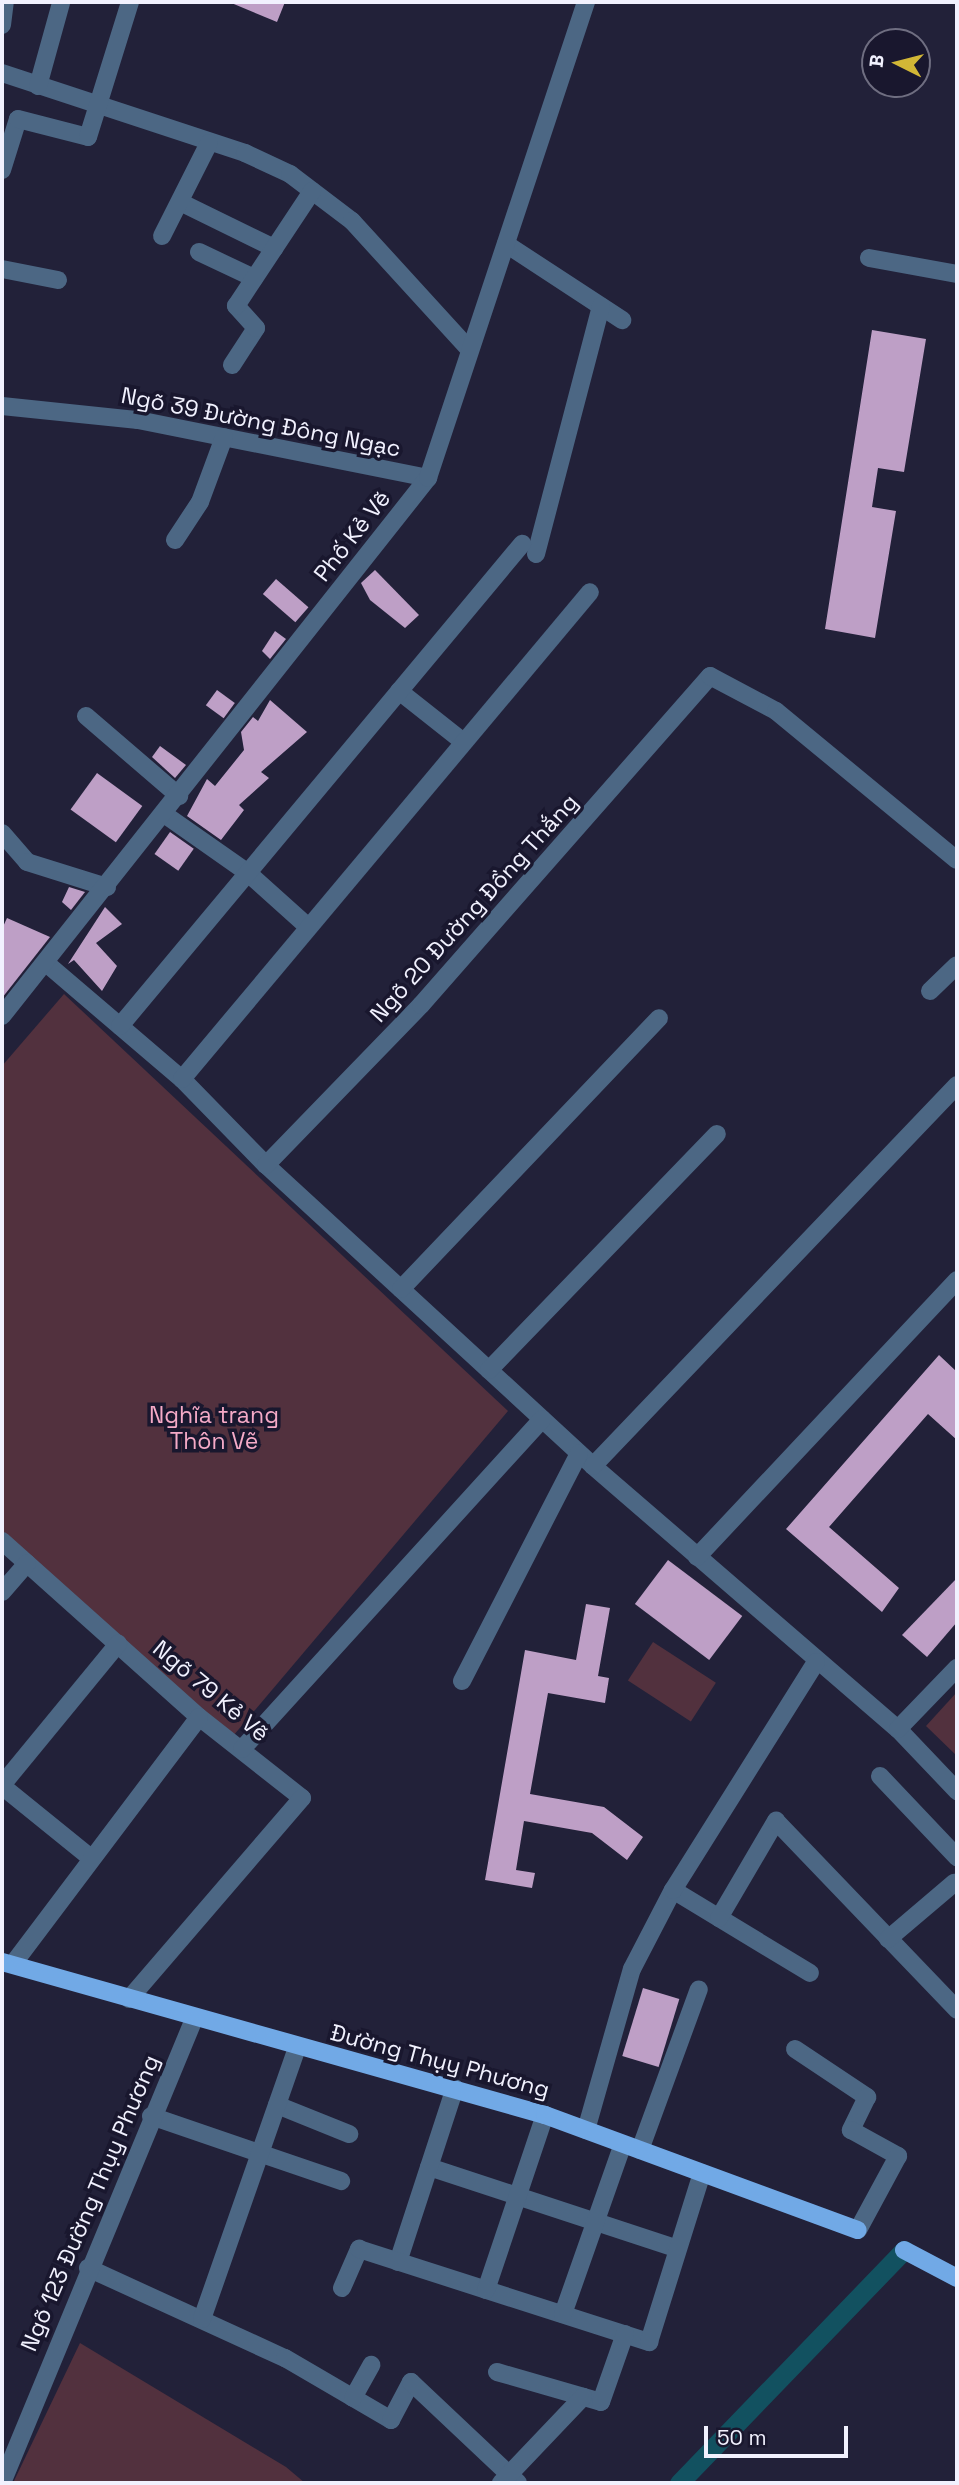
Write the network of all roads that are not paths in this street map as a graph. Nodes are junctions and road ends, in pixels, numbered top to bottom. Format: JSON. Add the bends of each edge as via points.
{"nodes":[{"id":1,"x":5,"y":2,"type":"edge"},
{"id":2,"x":130,"y":2,"type":"edge"},
{"id":3,"x":586,"y":2,"type":"edge"},
{"id":4,"x":61,"y":3,"type":"edge"},
{"id":5,"x":2,"y":25,"type":"edge"},
{"id":6,"x":2,"y":73,"type":"edge"},
{"id":7,"x":38,"y":86,"type":"junction"},
{"id":8,"x":100,"y":107,"type":"junction"},
{"id":9,"x":209,"y":143,"type":"junction"},
{"id":10,"x":2,"y":170,"type":"edge"},
{"id":11,"x":313,"y":191,"type":"junction"},
{"id":12,"x":180,"y":202,"type":"junction"},
{"id":13,"x":162,"y":236,"type":"dead end"},
{"id":14,"x":506,"y":244,"type":"junction"},
{"id":15,"x":274,"y":247,"type":"junction"},
{"id":16,"x":199,"y":252,"type":"dead end"},
{"id":17,"x":869,"y":258,"type":"dead end"},
{"id":18,"x":2,"y":269,"type":"edge"},
{"id":19,"x":957,"y":274,"type":"edge"},
{"id":20,"x":254,"y":278,"type":"junction"},
{"id":21,"x":58,"y":279,"type":"dead end"},
{"id":22,"x":601,"y":306,"type":"junction"},
{"id":23,"x":622,"y":320,"type":"dead end"},
{"id":24,"x":469,"y":349,"type":"junction"},
{"id":25,"x":232,"y":365,"type":"dead end"},
{"id":26,"x":2,"y":406,"type":"edge"},
{"id":27,"x":224,"y":437,"type":"junction"},
{"id":28,"x":428,"y":478,"type":"junction"},
{"id":29,"x":175,"y":540,"type":"dead end"},
{"id":30,"x":590,"y":592,"type":"dead end"},
{"id":31,"x":399,"y":691,"type":"junction"},
{"id":32,"x":86,"y":716,"type":"dead end"},
{"id":33,"x":461,"y":740,"type":"junction"},
{"id":34,"x":178,"y":796,"type":"junction"},
{"id":35,"x":164,"y":814,"type":"junction"},
{"id":36,"x":2,"y":833,"type":"edge"},
{"id":37,"x":957,"y":860,"type":"edge"},
{"id":38,"x":248,"y":873,"type":"junction"},
{"id":39,"x":107,"y":887,"type":"junction"},
{"id":40,"x":307,"y":926,"type":"junction"},
{"id":41,"x":46,"y":963,"type":"junction"},
{"id":42,"x":957,"y":965,"type":"edge"},
{"id":43,"x":930,"y":991,"type":"dead end"},
{"id":44,"x":2,"y":1016,"type":"edge"},
{"id":45,"x":659,"y":1018,"type":"dead end"},
{"id":46,"x":120,"y":1026,"type":"junction"},
{"id":47,"x":182,"y":1079,"type":"junction"},
{"id":48,"x":957,"y":1085,"type":"edge"},
{"id":49,"x":717,"y":1134,"type":"dead end"},
{"id":50,"x":266,"y":1165,"type":"junction"},
{"id":51,"x":957,"y":1280,"type":"edge"},
{"id":52,"x":401,"y":1289,"type":"junction"},
{"id":53,"x":489,"y":1370,"type":"junction"},
{"id":54,"x":542,"y":1419,"type":"junction"},
{"id":55,"x":579,"y":1453,"type":"junction"},
{"id":56,"x":593,"y":1466,"type":"junction"},
{"id":57,"x":2,"y":1541,"type":"edge"},
{"id":58,"x":697,"y":1557,"type":"junction"},
{"id":59,"x":27,"y":1563,"type":"junction"},
{"id":60,"x":2,"y":1592,"type":"edge"},
{"id":61,"x":118,"y":1644,"type":"junction"},
{"id":62,"x":816,"y":1662,"type":"junction"},
{"id":63,"x":957,"y":1668,"type":"edge"},
{"id":64,"x":463,"y":1681,"type":"dead end"},
{"id":65,"x":199,"y":1717,"type":"junction"},
{"id":66,"x":898,"y":1729,"type":"junction"},
{"id":67,"x":242,"y":1749,"type":"junction"},
{"id":68,"x":880,"y":1776,"type":"dead end"},
{"id":69,"x":2,"y":1785,"type":"edge"},
{"id":70,"x":957,"y":1791,"type":"edge"},
{"id":71,"x":957,"y":1857,"type":"edge"},
{"id":72,"x":91,"y":1858,"type":"junction"},
{"id":73,"x":956,"y":1883,"type":"edge"},
{"id":74,"x":673,"y":1890,"type":"junction"},
{"id":75,"x":719,"y":1918,"type":"junction"},
{"id":76,"x":888,"y":1939,"type":"junction"},
{"id":77,"x":7,"y":1963,"type":"edge"},
{"id":78,"x":810,"y":1973,"type":"dead end"},
{"id":79,"x":699,"y":1989,"type":"dead end"},
{"id":80,"x":129,"y":1999,"type":"junction"},
{"id":81,"x":957,"y":2010,"type":"edge"},
{"id":82,"x":194,"y":2020,"type":"junction"},
{"id":83,"x":297,"y":2048,"type":"junction"},
{"id":84,"x":795,"y":2049,"type":"dead end"},
{"id":85,"x":454,"y":2088,"type":"junction"},
{"id":86,"x":277,"y":2105,"type":"junction"},
{"id":87,"x":545,"y":2115,"type":"junction"},
{"id":88,"x":151,"y":2116,"type":"junction"},
{"id":89,"x":586,"y":2130,"type":"junction"},
{"id":90,"x":349,"y":2134,"type":"dead end"},
{"id":91,"x":632,"y":2147,"type":"junction"},
{"id":92,"x":261,"y":2151,"type":"junction"},
{"id":93,"x":429,"y":2167,"type":"junction"},
{"id":94,"x":702,"y":2173,"type":"junction"},
{"id":95,"x":341,"y":2181,"type":"dead end"},
{"id":96,"x":517,"y":2197,"type":"junction"},
{"id":97,"x":596,"y":2221,"type":"junction"},
{"id":98,"x":858,"y":2230,"type":"joint"},
{"id":99,"x":676,"y":2248,"type":"junction"},
{"id":100,"x":904,"y":2250,"type":"dead end"},
{"id":101,"x":398,"y":2262,"type":"junction"},
{"id":102,"x":88,"y":2267,"type":"junction"},
{"id":103,"x":957,"y":2278,"type":"edge"},
{"id":104,"x":342,"y":2288,"type":"dead end"},
{"id":105,"x":486,"y":2290,"type":"junction"},
{"id":106,"x":563,"y":2314,"type":"junction"},
{"id":107,"x":202,"y":2319,"type":"junction"},
{"id":108,"x":625,"y":2334,"type":"junction"},
{"id":109,"x":371,"y":2365,"type":"dead end"},
{"id":110,"x":497,"y":2372,"type":"dead end"},
{"id":111,"x":583,"y":2397,"type":"junction"},
{"id":112,"x":354,"y":2398,"type":"junction"},
{"id":113,"x":509,"y":2480,"type":"edge"},
{"id":114,"x":2,"y":2483,"type":"edge"}],
"edges":[{"from":1,"to":5,"type":"street"},
{"from":2,"to":8,"type":"street"},
{"from":3,"to":14,"type":"street","name":"Phố Kẻ Vẽ"},
{"from":4,"to":7,"type":"street"},
{"from":6,"to":7,"type":"street"},
{"from":7,"to":8,"type":"street"},
{"from":8,"to":9,"type":"street"},
{"from":8,"to":10,"type":"street","via":[[88,137],[18,119]]},
{"from":9,"to":11,"type":"street","via":[[245,153]]},
{"from":9,"to":12,"type":"street"},
{"from":11,"to":15,"type":"street"},
{"from":11,"to":24,"type":"street","via":[[352,221]]},
{"from":12,"to":13,"type":"street"},
{"from":12,"to":15,"type":"street"},
{"from":14,"to":22,"type":"street"},
{"from":14,"to":24,"type":"street","name":"Phố Kẻ Vẽ"},
{"from":15,"to":20,"type":"street"},
{"from":16,"to":20,"type":"street"},
{"from":17,"to":19,"type":"street"},
{"from":18,"to":21,"type":"street"},
{"from":20,"to":25,"type":"street","via":[[236,306],[256,328]]},
{"from":22,"to":23,"type":"street"},
{"from":22,"to":31,"type":"street","via":[[529,549]]},
{"from":24,"to":28,"type":"street","name":"Phố Kẻ Vẽ"},
{"from":26,"to":27,"type":"street","name":"Ngõ 39 Đường Đông Ngạc","via":[[138,420]]},
{"from":27,"to":28,"type":"street","name":"Ngõ 39 Đường Đông Ngạc"},
{"from":27,"to":29,"type":"street","via":[[200,502]]},
{"from":28,"to":34,"type":"street","name":"Phố Kẻ Vẽ"},
{"from":30,"to":33,"type":"street"},
{"from":31,"to":33,"type":"street"},
{"from":31,"to":38,"type":"street"},
{"from":32,"to":34,"type":"street"},
{"from":33,"to":40,"type":"street"},
{"from":34,"to":35,"type":"street","name":"Phố Kẻ Vẽ"},
{"from":35,"to":38,"type":"street"},
{"from":35,"to":39,"type":"street","name":"Phố Kẻ Vẽ"},
{"from":36,"to":39,"type":"street","via":[[27,862]]},
{"from":37,"to":50,"type":"street","name":"Ngõ 20 Đường Đồng Thắng","via":[[776,711],[710,676],[421,1005]]},
{"from":38,"to":40,"type":"street"},
{"from":38,"to":46,"type":"street"},
{"from":39,"to":41,"type":"street","name":"Phố Kẻ Vẽ"},
{"from":40,"to":47,"type":"street"},
{"from":41,"to":44,"type":"street","name":"Phố Kẻ Vẽ"},
{"from":41,"to":46,"type":"street"},
{"from":42,"to":43,"type":"street"},
{"from":45,"to":52,"type":"street"},
{"from":46,"to":47,"type":"street"},
{"from":47,"to":50,"type":"street"},
{"from":48,"to":56,"type":"street"},
{"from":49,"to":53,"type":"street"},
{"from":50,"to":52,"type":"street"},
{"from":51,"to":58,"type":"street"},
{"from":52,"to":53,"type":"street"},
{"from":53,"to":54,"type":"street"},
{"from":54,"to":55,"type":"street"},
{"from":54,"to":67,"type":"street"},
{"from":55,"to":56,"type":"street"},
{"from":55,"to":64,"type":"street"},
{"from":56,"to":58,"type":"street"},
{"from":57,"to":59,"type":"street","name":"Ngõ 79 Kẻ Vẽ"},
{"from":58,"to":62,"type":"street"},
{"from":59,"to":60,"type":"street"},
{"from":59,"to":61,"type":"street","name":"Ngõ 79 Kẻ Vẽ"},
{"from":61,"to":65,"type":"street","name":"Ngõ 79 Kẻ Vẽ"},
{"from":61,"to":69,"type":"street"},
{"from":62,"to":66,"type":"street"},
{"from":62,"to":74,"type":"street"},
{"from":63,"to":66,"type":"street"},
{"from":65,"to":67,"type":"street","name":"Ngõ 79 Kẻ Vẽ"},
{"from":65,"to":72,"type":"street"},
{"from":66,"to":70,"type":"street"},
{"from":67,"to":80,"type":"street","name":"Ngõ 79 Kẻ Vẽ","via":[[302,1798]]},
{"from":68,"to":71,"type":"street"},
{"from":69,"to":72,"type":"street"},
{"from":72,"to":77,"type":"street"},
{"from":73,"to":76,"type":"street"},
{"from":74,"to":75,"type":"street"},
{"from":74,"to":89,"type":"street","via":[[632,1969]]},
{"from":75,"to":76,"type":"street","via":[[776,1821]]},
{"from":75,"to":78,"type":"street"},
{"from":76,"to":81,"type":"street"},
{"from":77,"to":80,"type":"main road","name":"Đường Thụy Phương"},
{"from":79,"to":91,"type":"street"},
{"from":80,"to":82,"type":"main road","name":"Đường Thụy Phương"},
{"from":82,"to":83,"type":"main road","name":"Đường Thụy Phương"},
{"from":82,"to":88,"type":"street","name":"Ngõ 123 Đường Thụy Phương"},
{"from":83,"to":85,"type":"main road","name":"Đường Thụy Phương"},
{"from":83,"to":86,"type":"street"},
{"from":84,"to":98,"type":"street","via":[[867,2096],[851,2130],[898,2156]]},
{"from":85,"to":87,"type":"main road","name":"Đường Thụy Phương"},
{"from":85,"to":93,"type":"street"},
{"from":86,"to":90,"type":"street"},
{"from":86,"to":92,"type":"street"},
{"from":87,"to":89,"type":"main road","name":"Đường Thụy Phương"},
{"from":87,"to":96,"type":"street"},
{"from":88,"to":92,"type":"street"},
{"from":88,"to":102,"type":"street","name":"Ngõ 123 Đường Thụy Phương"},
{"from":89,"to":91,"type":"main road","name":"Đường Thụy Phương"},
{"from":91,"to":94,"type":"main road","name":"Đường Thụy Phương"},
{"from":91,"to":97,"type":"street"},
{"from":92,"to":95,"type":"street"},
{"from":92,"to":107,"type":"street"},
{"from":93,"to":96,"type":"street"},
{"from":93,"to":101,"type":"street"},
{"from":94,"to":98,"type":"main road","name":"Đường Thụy Phương"},
{"from":94,"to":99,"type":"street"},
{"from":96,"to":97,"type":"street"},
{"from":96,"to":105,"type":"street"},
{"from":97,"to":99,"type":"street"},
{"from":97,"to":106,"type":"street"},
{"from":99,"to":108,"type":"street","via":[[649,2342]]},
{"from":100,"to":103,"type":"main road"},
{"from":101,"to":104,"type":"street","via":[[359,2249]]},
{"from":101,"to":105,"type":"street"},
{"from":102,"to":107,"type":"street"},
{"from":102,"to":114,"type":"street","name":"Ngõ 123 Đường Thụy Phương"},
{"from":105,"to":106,"type":"street"},
{"from":106,"to":108,"type":"street"},
{"from":107,"to":112,"type":"street"},
{"from":108,"to":111,"type":"street","via":[[601,2402]]},
{"from":109,"to":112,"type":"street"},
{"from":110,"to":111,"type":"street"},
{"from":111,"to":113,"type":"street"},
{"from":112,"to":113,"type":"street","via":[[391,2420],[411,2382]]}]}
